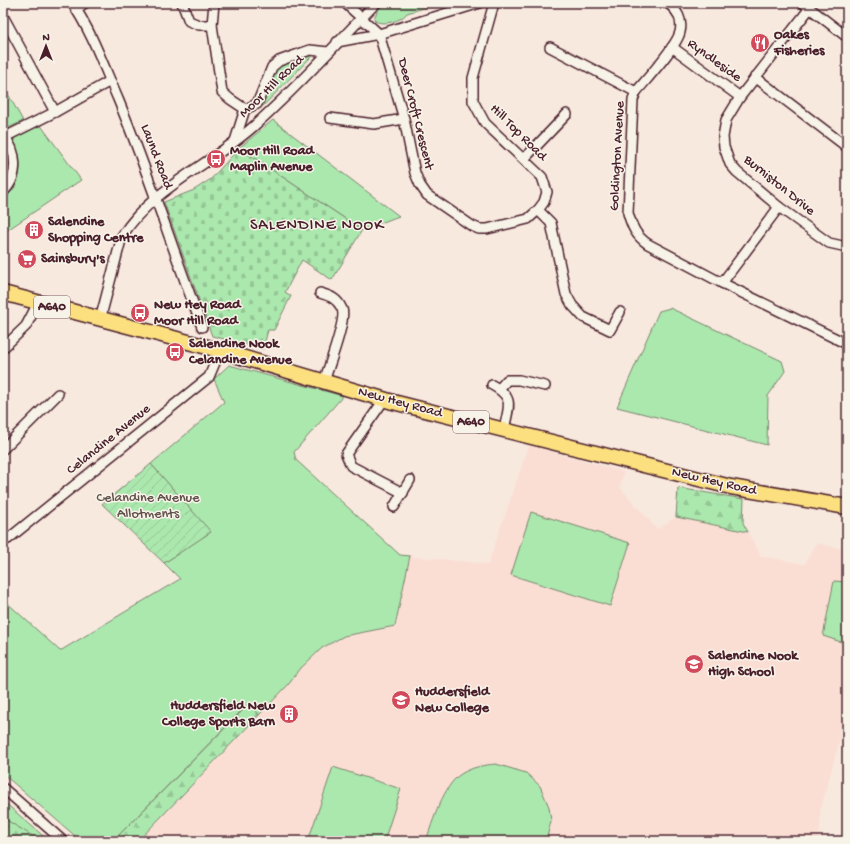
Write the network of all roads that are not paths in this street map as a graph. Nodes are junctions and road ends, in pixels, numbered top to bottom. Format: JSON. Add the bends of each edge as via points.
{"nodes":[{"id":1,"x":85,"y":3,"type":"edge"},
{"id":2,"x":182,"y":3,"type":"edge"},
{"id":3,"x":214,"y":3,"type":"edge"},
{"id":4,"x":345,"y":3,"type":"edge"},
{"id":5,"x":376,"y":3,"type":"edge"},
{"id":6,"x":480,"y":3,"type":"edge"},
{"id":7,"x":494,"y":3,"type":"edge"},
{"id":8,"x":667,"y":3,"type":"edge"},
{"id":9,"x":806,"y":5,"type":"edge"},
{"id":10,"x":74,"y":6,"type":"edge"},
{"id":11,"x":3,"y":16,"type":"edge"},
{"id":12,"x":361,"y":18,"type":"junction"},
{"id":13,"x":212,"y":25,"type":"junction"},
{"id":14,"x":7,"y":33,"type":"edge"},
{"id":15,"x":380,"y":34,"type":"junction"},
{"id":16,"x":847,"y":37,"type":"edge"},
{"id":17,"x":337,"y":42,"type":"junction"},
{"id":18,"x":672,"y":47,"type":"junction"},
{"id":19,"x":550,"y":48,"type":"dead end"},
{"id":20,"x":328,"y":52,"type":"junction"},
{"id":21,"x":755,"y":77,"type":"junction"},
{"id":22,"x":110,"y":81,"type":"junction"},
{"id":23,"x":636,"y":92,"type":"junction"},
{"id":24,"x":740,"y":97,"type":"junction"},
{"id":25,"x":245,"y":109,"type":"junction"},
{"id":26,"x":55,"y":112,"type":"junction"},
{"id":27,"x":567,"y":114,"type":"dead end"},
{"id":28,"x":330,"y":118,"type":"dead end"},
{"id":29,"x":404,"y":119,"type":"junction"},
{"id":30,"x":4,"y":136,"type":"edge"},
{"id":31,"x":235,"y":141,"type":"junction"},
{"id":32,"x":847,"y":147,"type":"edge"},
{"id":33,"x":524,"y":160,"type":"junction"},
{"id":34,"x":3,"y":192,"type":"edge"},
{"id":35,"x":157,"y":198,"type":"junction"},
{"id":36,"x":779,"y":207,"type":"junction"},
{"id":37,"x":538,"y":210,"type":"junction"},
{"id":38,"x":847,"y":247,"type":"edge"},
{"id":39,"x":722,"y":284,"type":"junction"},
{"id":40,"x":3,"y":293,"type":"edge"},
{"id":41,"x":320,"y":293,"type":"dead end"},
{"id":42,"x":38,"y":303,"type":"junction"},
{"id":43,"x":620,"y":312,"type":"dead end"},
{"id":44,"x":100,"y":320,"type":"junction"},
{"id":45,"x":202,"y":327,"type":"dead end"},
{"id":46,"x":847,"y":344,"type":"edge"},
{"id":47,"x":3,"y":348,"type":"edge"},
{"id":48,"x":220,"y":351,"type":"junction"},
{"id":49,"x":324,"y":382,"type":"junction"},
{"id":50,"x":545,"y":386,"type":"dead end"},
{"id":51,"x":58,"y":394,"type":"dead end"},
{"id":52,"x":384,"y":400,"type":"junction"},
{"id":53,"x":504,"y":430,"type":"junction"},
{"id":54,"x":3,"y":449,"type":"edge"},
{"id":55,"x":410,"y":480,"type":"dead end"},
{"id":56,"x":403,"y":493,"type":"junction"},
{"id":57,"x":394,"y":507,"type":"dead end"},
{"id":58,"x":847,"y":507,"type":"edge"},
{"id":59,"x":3,"y":540,"type":"edge"},
{"id":60,"x":3,"y":788,"type":"edge"},
{"id":61,"x":63,"y":841,"type":"edge"}],
"edges":[{"from":1,"to":10,"type":"street"},
{"from":2,"to":13,"type":"street","via":[[189,21],[199,25]]},
{"from":3,"to":13,"type":"street"},
{"from":4,"to":12,"type":"street"},
{"from":5,"to":12,"type":"street","name":"Moor Hill Road"},
{"from":6,"to":15,"type":"street"},
{"from":7,"to":33,"type":"street","name":"Hill Top Road","via":[[473,78],[473,101],[485,123]]},
{"from":8,"to":18,"type":"street","name":"Goldington Avenue","via":[[676,11],[681,21],[680,33]]},
{"from":9,"to":16,"type":"street"},
{"from":9,"to":21,"type":"street","name":"Burniston Drive"},
{"from":10,"to":22,"type":"street","name":"Laund Road"},
{"from":11,"to":14,"type":"street"},
{"from":12,"to":15,"type":"street"},
{"from":12,"to":17,"type":"street","name":"Moor Hill Road"},
{"from":13,"to":25,"type":"street","via":[[222,92]]},
{"from":14,"to":26,"type":"street"},
{"from":15,"to":17,"type":"street"},
{"from":15,"to":29,"type":"street","name":"Deer Croft Crescent"},
{"from":17,"to":20,"type":"street","name":"Moor Hill Road"},
{"from":18,"to":23,"type":"street","name":"Goldington Avenue"},
{"from":18,"to":24,"type":"street","name":"Ryndleside"},
{"from":19,"to":23,"type":"street"},
{"from":20,"to":25,"type":"street","name":"Moor Hill Road","via":[[310,50],[278,61],[272,67],[257,104]]},
{"from":20,"to":31,"type":"street","name":"Moor Hill Road","via":[[254,126]]},
{"from":21,"to":24,"type":"street","name":"Burniston Drive"},
{"from":21,"to":32,"type":"street"},
{"from":22,"to":26,"type":"street"},
{"from":22,"to":35,"type":"street","name":"Laund Road"},
{"from":23,"to":39,"type":"street","name":"Goldington Avenue","via":[[633,100],[628,214],[632,227],[638,237],[648,244]]},
{"from":24,"to":36,"type":"street","name":"Burniston Drive","via":[[724,124],[726,154],[737,172]]},
{"from":25,"to":31,"type":"street","name":"Moor Hill Road"},
{"from":26,"to":30,"type":"street"},
{"from":27,"to":33,"type":"street"},
{"from":28,"to":29,"type":"street","via":[[374,124]]},
{"from":29,"to":37,"type":"street","name":"Deer Croft Crescent","via":[[420,186],[427,195],[472,226],[487,229],[528,219]]},
{"from":30,"to":34,"type":"street","via":[[14,158],[15,168],[13,179]]},
{"from":31,"to":35,"type":"street","name":"Moor Hill Road"},
{"from":33,"to":37,"type":"street","name":"Hill Top Road","via":[[542,177],[545,184],[547,192]]},
{"from":35,"to":44,"type":"street","name":"Moor Hill Road","via":[[122,236]]},
{"from":35,"to":45,"type":"street","name":"Laund Road"},
{"from":36,"to":38,"type":"street","name":"Burniston Drive","via":[[829,242]]},
{"from":36,"to":39,"type":"street"},
{"from":37,"to":43,"type":"street","via":[[551,223],[566,294],[572,305],[583,317],[610,330]]},
{"from":39,"to":46,"type":"street","name":"Goldington Avenue"},
{"from":40,"to":42,"type":"highway","name":"New Hey Road","number":"A640"},
{"from":41,"to":49,"type":"street","via":[[332,296],[343,310],[342,322]]},
{"from":42,"to":44,"type":"highway","name":"New Hey Road","number":"A640"},
{"from":42,"to":47,"type":"street","via":[[26,326]]},
{"from":44,"to":48,"type":"highway","name":"New Hey Road","number":"A640"},
{"from":48,"to":49,"type":"highway","name":"New Hey Road","number":"A640"},
{"from":48,"to":59,"type":"street","name":"Celandine Avenue","via":[[209,378],[8,539]]},
{"from":49,"to":52,"type":"highway","name":"New Hey Road","number":"A640"},
{"from":50,"to":53,"type":"street","via":[[507,380],[495,387],[503,391],[509,402]]},
{"from":51,"to":54,"type":"street"},
{"from":52,"to":53,"type":"highway","name":"New Hey Road","number":"A640"},
{"from":52,"to":56,"type":"street","via":[[346,454],[351,466]]},
{"from":53,"to":58,"type":"highway","name":"New Hey Road","number":"A640","via":[[731,487]]},
{"from":55,"to":56,"type":"street"},
{"from":56,"to":57,"type":"street"},
{"from":60,"to":61,"type":"street"}]}
